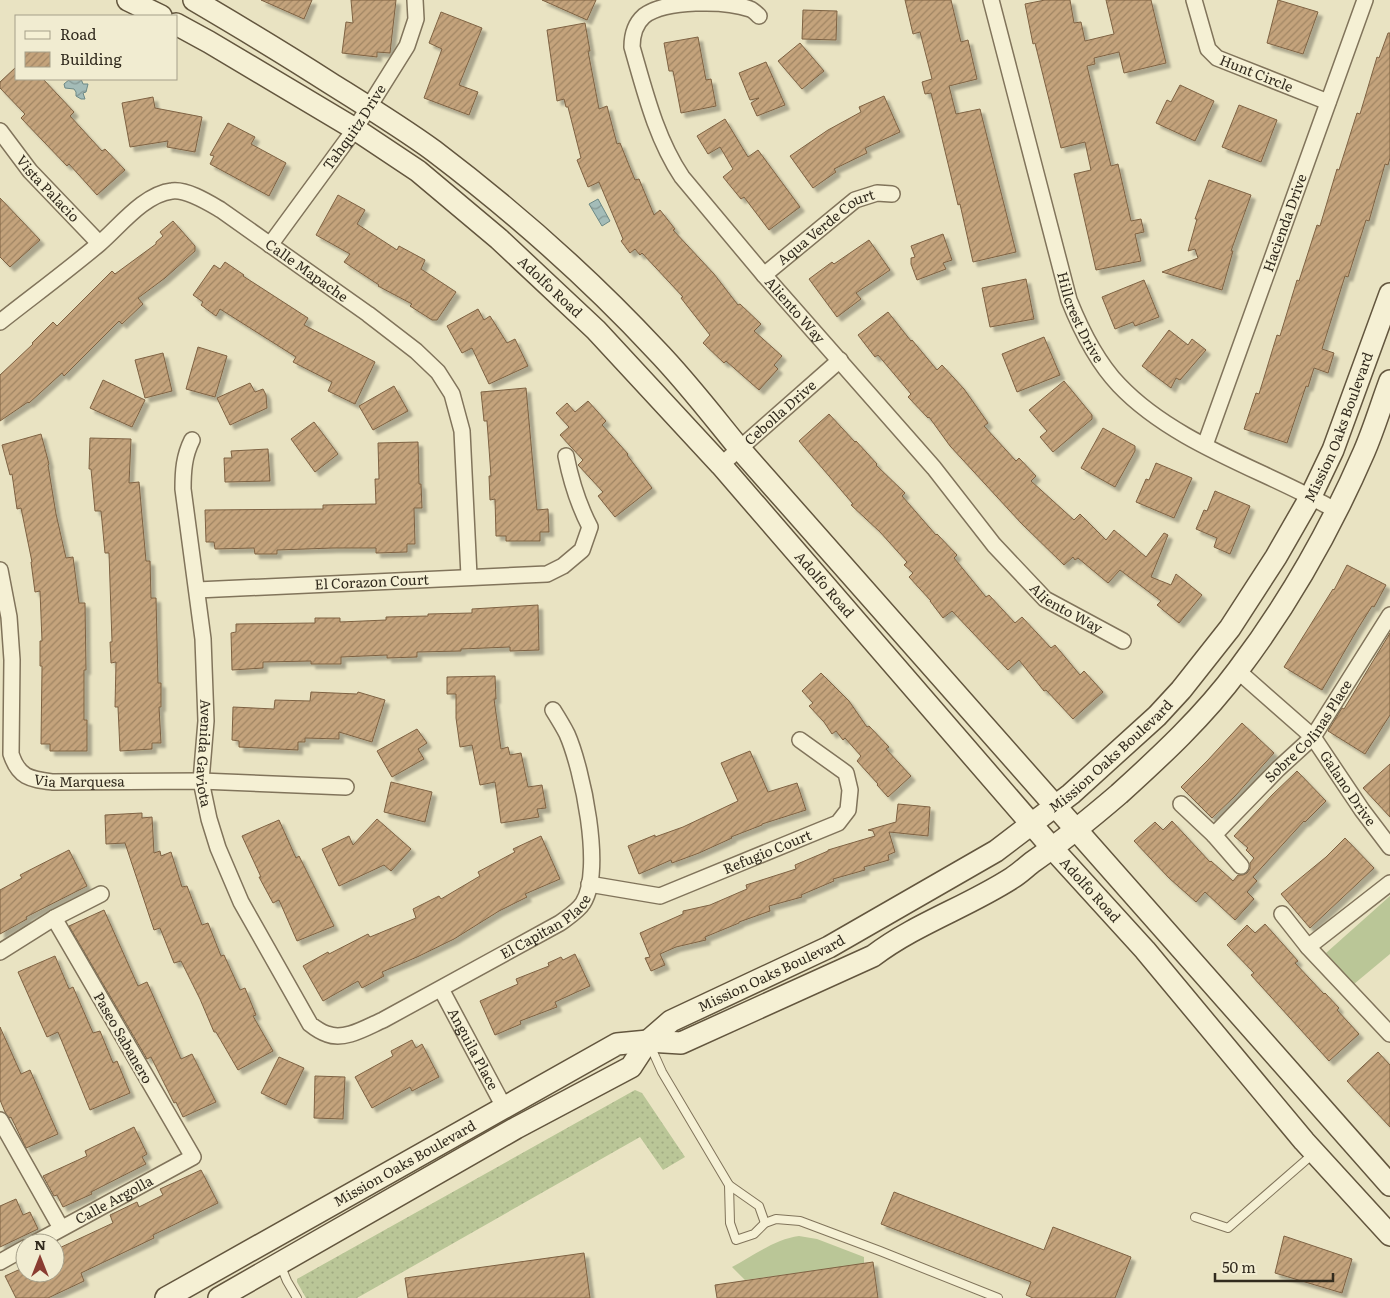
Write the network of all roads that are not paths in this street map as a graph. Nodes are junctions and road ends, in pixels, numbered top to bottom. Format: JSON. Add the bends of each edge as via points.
{"nodes":[{"id":1,"x":128,"y":0,"type":"edge"},
{"id":2,"x":194,"y":0,"type":"edge"},
{"id":3,"x":415,"y":0,"type":"edge"},
{"id":4,"x":991,"y":0,"type":"edge"},
{"id":5,"x":1194,"y":0,"type":"edge"},
{"id":6,"x":1365,"y":0,"type":"edge"},
{"id":7,"x":158,"y":15,"type":"edge"},
{"id":8,"x":759,"y":16,"type":"dead end"},
{"id":9,"x":178,"y":25,"type":"edge"},
{"id":10,"x":1328,"y":102,"type":"junction"},
{"id":11,"x":369,"y":107,"type":"junction"},
{"id":12,"x":355,"y":129,"type":"junction"},
{"id":13,"x":0,"y":131,"type":"edge"},
{"id":14,"x":892,"y":194,"type":"dead end"},
{"id":15,"x":99,"y":244,"type":"junction"},
{"id":16,"x":270,"y":245,"type":"junction"},
{"id":17,"x":764,"y":275,"type":"junction"},
{"id":18,"x":1390,"y":294,"type":"edge"},
{"id":19,"x":0,"y":322,"type":"edge"},
{"id":20,"x":840,"y":360,"type":"junction"},
{"id":21,"x":1390,"y":381,"type":"edge"},
{"id":22,"x":192,"y":440,"type":"dead end"},
{"id":23,"x":1204,"y":446,"type":"junction"},
{"id":24,"x":739,"y":448,"type":"junction"},
{"id":25,"x":566,"y":456,"type":"dead end"},
{"id":26,"x":721,"y":465,"type":"junction"},
{"id":27,"x":1311,"y":496,"type":"junction"},
{"id":28,"x":1335,"y":510,"type":"junction"},
{"id":29,"x":0,"y":570,"type":"edge"},
{"id":30,"x":470,"y":576,"type":"junction"},
{"id":31,"x":196,"y":590,"type":"junction"},
{"id":32,"x":1390,"y":615,"type":"edge"},
{"id":33,"x":1123,"y":641,"type":"dead end"},
{"id":34,"x":1238,"y":671,"type":"junction"},
{"id":35,"x":554,"y":710,"type":"dead end"},
{"id":36,"x":1313,"y":737,"type":"junction"},
{"id":37,"x":800,"y":740,"type":"dead end"},
{"id":38,"x":201,"y":780,"type":"junction"},
{"id":39,"x":346,"y":787,"type":"dead end"},
{"id":40,"x":1180,"y":804,"type":"dead end"},
{"id":41,"x":1054,"y":806,"type":"junction"},
{"id":42,"x":1032,"y":824,"type":"junction"},
{"id":43,"x":1076,"y":831,"type":"junction"},
{"id":44,"x":1214,"y":835,"type":"junction"},
{"id":45,"x":1390,"y":847,"type":"edge"},
{"id":46,"x":1053,"y":849,"type":"junction"},
{"id":47,"x":1241,"y":866,"type":"dead end"},
{"id":48,"x":1390,"y":883,"type":"edge"},
{"id":49,"x":589,"y":884,"type":"junction"},
{"id":50,"x":101,"y":894,"type":"dead end"},
{"id":51,"x":1282,"y":914,"type":"dead end"},
{"id":52,"x":54,"y":918,"type":"junction"},
{"id":53,"x":1308,"y":947,"type":"junction"},
{"id":54,"x":0,"y":952,"type":"edge"},
{"id":55,"x":441,"y":989,"type":"junction"},
{"id":56,"x":1390,"y":1034,"type":"edge"},
{"id":57,"x":328,"y":1035,"type":"joint"},
{"id":58,"x":648,"y":1041,"type":"junction"},
{"id":59,"x":529,"y":1093,"type":"junction"},
{"id":60,"x":504,"y":1107,"type":"junction"},
{"id":61,"x":0,"y":1120,"type":"edge"},
{"id":62,"x":1314,"y":1152,"type":"junction"},
{"id":63,"x":193,"y":1158,"type":"joint"},
{"id":64,"x":1390,"y":1184,"type":"edge"},
{"id":65,"x":729,"y":1185,"type":"junction"},
{"id":66,"x":1195,"y":1217,"type":"dead end"},
{"id":67,"x":765,"y":1224,"type":"junction"},
{"id":68,"x":61,"y":1228,"type":"junction"},
{"id":69,"x":52,"y":1233,"type":"edge"},
{"id":70,"x":1390,"y":1235,"type":"edge"},
{"id":71,"x":15,"y":1254,"type":"edge"},
{"id":72,"x":0,"y":1262,"type":"edge"},
{"id":73,"x":280,"y":1264,"type":"junction"},
{"id":74,"x":166,"y":1298,"type":"edge"},
{"id":75,"x":219,"y":1298,"type":"edge"},
{"id":76,"x":297,"y":1298,"type":"edge"},
{"id":77,"x":998,"y":1298,"type":"edge"}],
"edges":[{"from":1,"to":7,"type":"main road"},
{"from":2,"to":11,"type":"main road","name":"Adolfo Road"},
{"from":3,"to":11,"type":"street","name":"Tahquitz Drive","via":[[416,19],[407,46]]},
{"from":4,"to":23,"type":"street","name":"Hillcrest Drive","via":[[1076,318],[1090,346],[1117,384],[1149,412]]},
{"from":5,"to":10,"type":"street","name":"Hunt Circle","via":[[1208,49],[1217,58]]},
{"from":6,"to":10,"type":"street","name":"Hacienda Drive"},
{"from":8,"to":17,"type":"street","name":"Aliento Way","via":[[751,9],[730,3],[672,3],[644,16],[632,36],[632,47],[653,120],[674,165]]},
{"from":9,"to":12,"type":"main road","name":"Adolfo Road"},
{"from":10,"to":23,"type":"street","name":"Hacienda Drive"},
{"from":11,"to":12,"type":"street","name":"Tahquitz Drive"},
{"from":11,"to":24,"type":"main road","name":"Adolfo Road","via":[[441,157],[570,265],[656,349]]},
{"from":12,"to":16,"type":"street","name":"Tahquitz Drive"},
{"from":12,"to":26,"type":"main road","name":"Adolfo Road","via":[[418,172],[500,239],[596,330]]},
{"from":13,"to":15,"type":"street","name":"Vista Palacio","via":[[30,171]]},
{"from":14,"to":17,"type":"street","name":"Aqua Verde Court","via":[[877,193],[855,200]]},
{"from":15,"to":16,"type":"street","name":"Calle Mapache","via":[[139,207],[173,190],[191,194],[221,210]]},
{"from":15,"to":19,"type":"street","name":"Calle Mapache"},
{"from":16,"to":30,"type":"street","name":"Calle Mapache","via":[[416,351],[438,372],[452,394],[462,431]]},
{"from":17,"to":20,"type":"street","name":"Aliento Way"},
{"from":18,"to":27,"type":"main road","name":"Mission Oaks Boulevard","via":[[1332,450]]},
{"from":20,"to":24,"type":"street","name":"Cebolla Drive"},
{"from":20,"to":33,"type":"street","name":"Aliento Way","via":[[934,468],[994,545],[1045,599]]},
{"from":21,"to":28,"type":"main road","name":"Mission Oaks Boulevard","via":[[1364,452]]},
{"from":22,"to":31,"type":"street","name":"Avenida Gaviota","via":[[183,469],[183,489]]},
{"from":23,"to":27,"type":"street","name":"Hillcrest Drive"},
{"from":24,"to":26,"type":"street","name":"Cebolla Drive"},
{"from":24,"to":41,"type":"main road","name":"Adolfo Road"},
{"from":25,"to":30,"type":"street","name":"El Corazon Court","via":[[572,483],[590,526],[582,550],[547,574]]},
{"from":26,"to":42,"type":"main road","name":"Adolfo Road"},
{"from":27,"to":28,"type":"street","name":"Hillcrest Drive"},
{"from":27,"to":41,"type":"main road","name":"Mission Oaks Boulevard","via":[[1230,628],[1181,690],[1157,716]]},
{"from":28,"to":34,"type":"main road","name":"Mission Oaks Boulevard","via":[[1305,568]]},
{"from":29,"to":38,"type":"street","name":"Via Marquesa","via":[[9,616],[12,660],[11,754],[21,774],[33,780],[53,782]]},
{"from":30,"to":31,"type":"street","name":"El Corazon Court"},
{"from":31,"to":38,"type":"street","name":"Avenida Gaviota","via":[[203,639],[206,721]]},
{"from":32,"to":36,"type":"street","name":"Sobre Colinas Place"},
{"from":34,"to":36,"type":"street","name":"Galano Drive"},
{"from":34,"to":43,"type":"main road","name":"Mission Oaks Boulevard","via":[[1160,757]]},
{"from":35,"to":49,"type":"street","name":"El Capitan Place","via":[[567,734],[586,801],[592,862]]},
{"from":36,"to":44,"type":"street","name":"Sobre Colinas Place"},
{"from":36,"to":45,"type":"street","name":"Galano Drive"},
{"from":37,"to":49,"type":"street","name":"Refugio Court","via":[[846,773],[850,790],[848,810],[838,823],[660,896]]},
{"from":38,"to":39,"type":"street","name":"Via Marquesa"},
{"from":38,"to":57,"type":"street","name":"Avenida Gaviota","via":[[218,848],[242,902],[310,1024]]},
{"from":40,"to":44,"type":"street"},
{"from":41,"to":42,"type":"main road","name":"Mission Oaks Boulevard"},
{"from":41,"to":43,"type":"main road","name":"Adolfo Road"},
{"from":42,"to":46,"type":"main road","name":"Adolfo Road"},
{"from":42,"to":58,"type":"main road","name":"Mission Oaks Boulevard","via":[[996,851],[829,947],[671,1021]]},
{"from":43,"to":46,"type":"main road","name":"Mission Oaks Boulevard"},
{"from":43,"to":64,"type":"main road","name":"Adolfo Road"},
{"from":44,"to":47,"type":"street"},
{"from":46,"to":58,"type":"main road","name":"Mission Oaks Boulevard","via":[[1013,878],[893,940],[873,956],[681,1043]]},
{"from":46,"to":62,"type":"main road","name":"Adolfo Road","via":[[1145,950]]},
{"from":48,"to":53,"type":"street"},
{"from":49,"to":55,"type":"street","name":"El Capitan Place","via":[[584,902],[560,923]]},
{"from":50,"to":52,"type":"street"},
{"from":51,"to":53,"type":"street"},
{"from":52,"to":54,"type":"street"},
{"from":52,"to":63,"type":"street","name":"Paseo Sabanero"},
{"from":53,"to":56,"type":"street"},
{"from":55,"to":57,"type":"street","name":"El Capitan Place","via":[[356,1032]]},
{"from":55,"to":60,"type":"street","name":"Anguila Place"},
{"from":58,"to":59,"type":"main road","name":"Mission Oaks Boulevard","via":[[617,1044]]},
{"from":58,"to":65,"type":"lane","via":[[662,1072]]},
{"from":58,"to":73,"type":"main road","name":"Mission Oaks Boulevard","via":[[631,1067],[516,1128]]},
{"from":59,"to":60,"type":"main road","name":"Mission Oaks Boulevard"},
{"from":59,"to":73,"type":"main road","via":[[523,1106],[508,1119],[288,1242],[281,1250]]},
{"from":60,"to":74,"type":"main road","name":"Mission Oaks Boulevard"},
{"from":61,"to":68,"type":"street"},
{"from":62,"to":66,"type":"lane","via":[[1228,1228]]},
{"from":62,"to":70,"type":"main road","name":"Adolfo Road"},
{"from":63,"to":68,"type":"street","name":"Calle Argolla"},
{"from":65,"to":67,"type":"lane","via":[[759,1206]]},
{"from":65,"to":67,"type":"lane","via":[[730,1223],[736,1240],[754,1234]]},
{"from":67,"to":77,"type":"lane","via":[[776,1219],[800,1221]]},
{"from":68,"to":69,"type":"street","name":"Calle Argolla"},
{"from":71,"to":72,"type":"street"},
{"from":73,"to":75,"type":"main road","name":"Mission Oaks Boulevard"},
{"from":73,"to":76,"type":"lane"}]}
